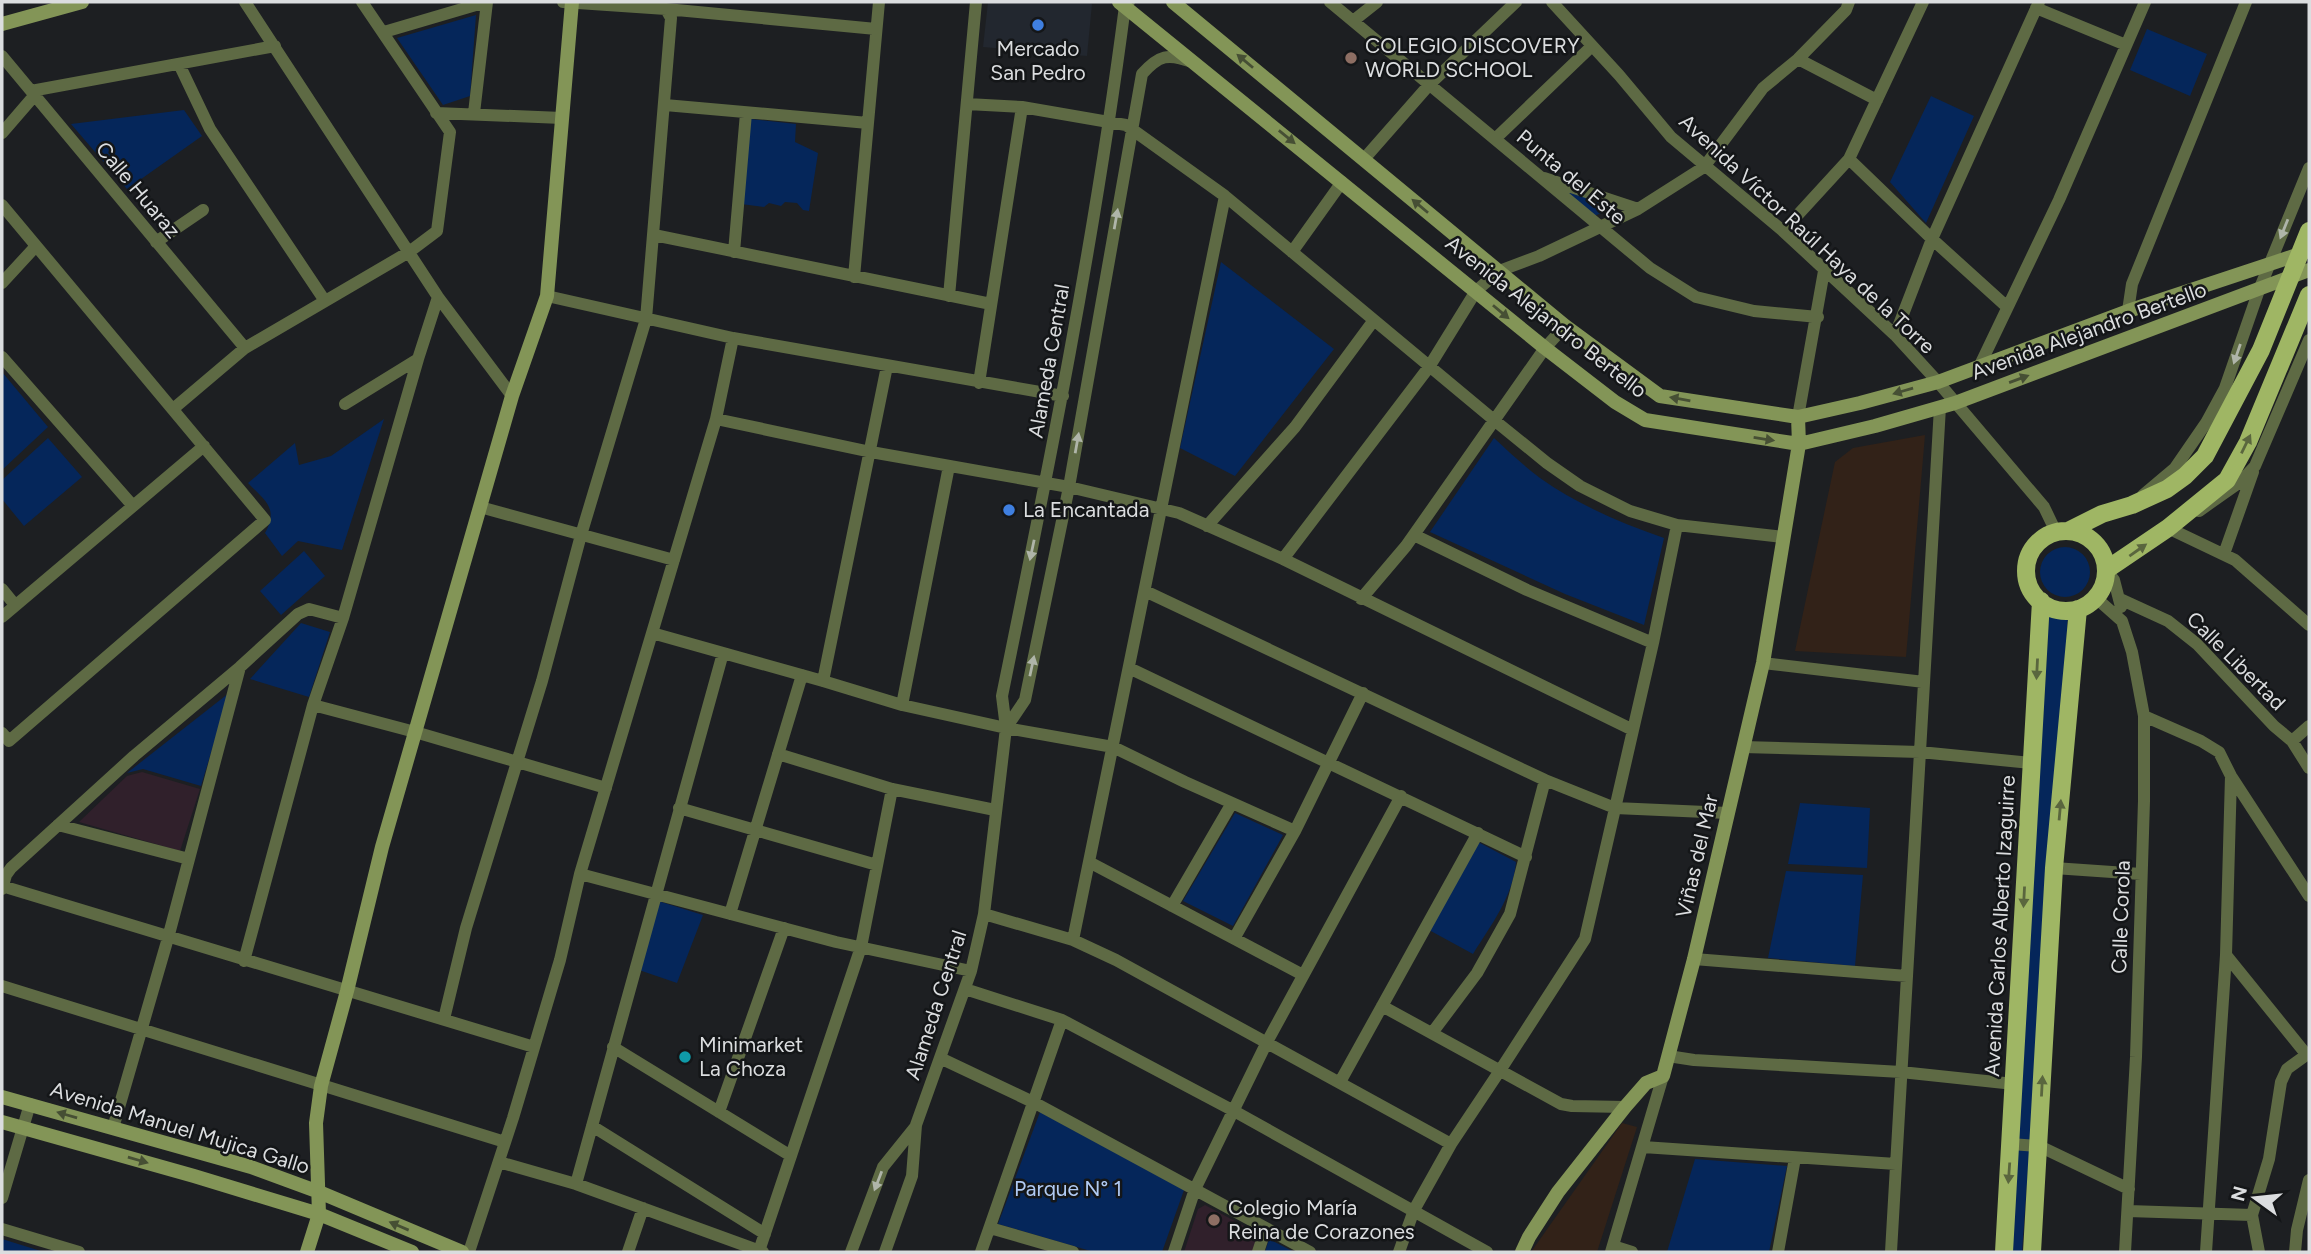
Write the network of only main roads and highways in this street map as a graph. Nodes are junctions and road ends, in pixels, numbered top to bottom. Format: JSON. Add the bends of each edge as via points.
{"nodes":[{"id":1,"x":2309,"y":231,"type":"edge"},
{"id":2,"x":2305,"y":252,"type":"edge"},
{"id":3,"x":2309,"y":295,"type":"edge"},
{"id":4,"x":2062,"y":531,"type":"junction"},
{"id":5,"x":2106,"y":570,"type":"junction"},
{"id":6,"x":2040,"y":601,"type":"junction"},
{"id":7,"x":2078,"y":609,"type":"junction"},
{"id":8,"x":2004,"y":1252,"type":"edge"},
{"id":9,"x":2032,"y":1252,"type":"edge"}],
"edges":[{"from":1,"to":2,"type":"main road"},
{"from":2,"to":4,"type":"main road","via":[[2255,362],[2205,456],[2167,489]]},
{"from":5,"to":3,"type":"main road","one_way":true,"via":[[2227,480],[2248,442]]},
{"from":4,"to":5,"type":"main road","via":[[2083,535],[2096,544]]},
{"from":4,"to":6,"type":"main road","via":[[2036,545],[2027,566],[2031,589]]},
{"from":5,"to":7,"type":"main road","via":[[2096,598]]},
{"from":6,"to":7,"type":"main road","via":[[2054,609]]},
{"from":6,"to":8,"type":"main road","name":"Avenida Carlos Alberto Izaguirre","one_way":true},
{"from":9,"to":7,"type":"main road","one_way":true,"via":[[2054,868]]}]}
